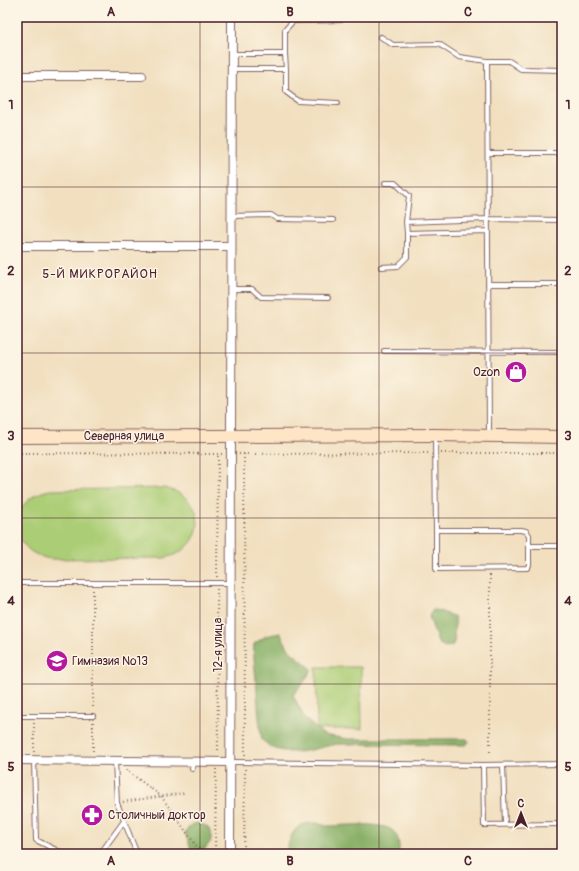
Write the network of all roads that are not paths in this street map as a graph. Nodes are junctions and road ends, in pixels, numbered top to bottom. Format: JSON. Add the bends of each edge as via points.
{"nodes":[{"id":1,"x":232,"y":17,"type":"edge"},
{"id":2,"x":341,"y":20,"type":"dead end"},
{"id":3,"x":382,"y":37,"type":"dead end"},
{"id":4,"x":231,"y":54,"type":"junction"},
{"id":5,"x":285,"y":54,"type":"junction"},
{"id":6,"x":487,"y":61,"type":"junction"},
{"id":7,"x":231,"y":69,"type":"junction"},
{"id":8,"x":286,"y":69,"type":"junction"},
{"id":9,"x":562,"y":70,"type":"edge"},
{"id":10,"x":17,"y":76,"type":"edge"},
{"id":11,"x":142,"y":76,"type":"dead end"},
{"id":12,"x":338,"y":103,"type":"dead end"},
{"id":13,"x":488,"y":152,"type":"junction"},
{"id":14,"x":562,"y":153,"type":"edge"},
{"id":15,"x":385,"y":183,"type":"dead end"},
{"id":16,"x":231,"y":216,"type":"junction"},
{"id":17,"x":488,"y":219,"type":"junction"},
{"id":18,"x":334,"y":220,"type":"dead end"},
{"id":19,"x":562,"y":220,"type":"edge"},
{"id":20,"x":406,"y":222,"type":"junction"},
{"id":21,"x":488,"y":231,"type":"junction"},
{"id":22,"x":407,"y":232,"type":"junction"},
{"id":23,"x":17,"y":246,"type":"edge"},
{"id":24,"x":231,"y":246,"type":"junction"},
{"id":25,"x":381,"y":267,"type":"dead end"},
{"id":26,"x":488,"y":284,"type":"junction"},
{"id":27,"x":562,"y":284,"type":"edge"},
{"id":28,"x":231,"y":289,"type":"junction"},
{"id":29,"x":328,"y":298,"type":"dead end"},
{"id":30,"x":384,"y":351,"type":"dead end"},
{"id":31,"x":489,"y":351,"type":"junction"},
{"id":32,"x":562,"y":352,"type":"edge"},
{"id":33,"x":230,"y":435,"type":"junction"},
{"id":34,"x":435,"y":435,"type":"junction"},
{"id":35,"x":489,"y":436,"type":"junction"},
{"id":36,"x":17,"y":437,"type":"edge"},
{"id":37,"x":562,"y":437,"type":"edge"},
{"id":38,"x":436,"y":530,"type":"junction"},
{"id":39,"x":529,"y":546,"type":"junction"},
{"id":40,"x":562,"y":546,"type":"edge"},
{"id":41,"x":17,"y":583,"type":"edge"},
{"id":42,"x":230,"y":583,"type":"junction"},
{"id":43,"x":17,"y":716,"type":"edge"},
{"id":44,"x":93,"y":716,"type":"road end"},
{"id":45,"x":17,"y":760,"type":"edge"},
{"id":46,"x":34,"y":760,"type":"junction"},
{"id":47,"x":115,"y":761,"type":"junction"},
{"id":48,"x":230,"y":762,"type":"junction"},
{"id":49,"x":562,"y":764,"type":"edge"},
{"id":50,"x":483,"y":765,"type":"junction"},
{"id":51,"x":503,"y":765,"type":"junction"},
{"id":52,"x":124,"y":821,"type":"junction"},
{"id":53,"x":505,"y":824,"type":"junction"},
{"id":54,"x":562,"y":824,"type":"edge"},
{"id":55,"x":64,"y":854,"type":"edge"},
{"id":56,"x":100,"y":854,"type":"edge"},
{"id":57,"x":137,"y":854,"type":"edge"},
{"id":58,"x":230,"y":854,"type":"edge"}],
"edges":[{"from":1,"to":4,"type":"street","name":"12-я улица"},
{"from":2,"to":5,"type":"lane","via":[[293,21],[285,30]]},
{"from":3,"to":6,"type":"lane","via":[[393,45],[439,44],[459,58]]},
{"from":4,"to":5,"type":"lane"},
{"from":4,"to":7,"type":"street","name":"12-я улица"},
{"from":5,"to":8,"type":"lane"},
{"from":6,"to":9,"type":"lane","via":[[509,61],[521,69]]},
{"from":6,"to":13,"type":"lane"},
{"from":7,"to":8,"type":"lane"},
{"from":7,"to":16,"type":"street","name":"12-я улица"},
{"from":8,"to":12,"type":"lane","via":[[286,92],[298,101]]},
{"from":10,"to":11,"type":"street"},
{"from":13,"to":14,"type":"lane"},
{"from":13,"to":17,"type":"lane"},
{"from":15,"to":20,"type":"lane","via":[[395,183],[409,196]]},
{"from":16,"to":18,"type":"lane","via":[[271,215],[277,219]]},
{"from":16,"to":24,"type":"street","name":"12-я улица"},
{"from":17,"to":19,"type":"lane"},
{"from":17,"to":20,"type":"lane"},
{"from":17,"to":21,"type":"lane"},
{"from":20,"to":22,"type":"lane"},
{"from":21,"to":22,"type":"lane"},
{"from":21,"to":26,"type":"lane"},
{"from":22,"to":25,"type":"lane","via":[[407,257],[398,266]]},
{"from":23,"to":24,"type":"street"},
{"from":24,"to":28,"type":"street","name":"12-я улица"},
{"from":26,"to":27,"type":"lane"},
{"from":26,"to":31,"type":"lane"},
{"from":28,"to":29,"type":"lane","via":[[252,289],[261,297]]},
{"from":28,"to":33,"type":"street","name":"12-я улица"},
{"from":30,"to":31,"type":"lane"},
{"from":31,"to":32,"type":"lane"},
{"from":31,"to":35,"type":"lane"},
{"from":33,"to":34,"type":"street","name":"Северная улица"},
{"from":33,"to":36,"type":"street","name":"Северная улица"},
{"from":33,"to":42,"type":"street","name":"12-я улица"},
{"from":34,"to":35,"type":"street","name":"Северная улица"},
{"from":34,"to":38,"type":"lane"},
{"from":35,"to":37,"type":"street","name":"Северная улица"},
{"from":38,"to":39,"type":"lane","via":[[521,530],[529,535]]},
{"from":38,"to":39,"type":"lane","via":[[436,569],[527,568]]},
{"from":39,"to":40,"type":"lane"},
{"from":41,"to":42,"type":"lane"},
{"from":42,"to":48,"type":"street","name":"12-я улица"},
{"from":43,"to":44,"type":"lane"},
{"from":45,"to":46,"type":"street"},
{"from":46,"to":47,"type":"street"},
{"from":46,"to":55,"type":"lane","via":[[36,840]]},
{"from":47,"to":48,"type":"street","via":[[192,766]]},
{"from":47,"to":52,"type":"lane","via":[[118,803]]},
{"from":48,"to":50,"type":"lane"},
{"from":48,"to":58,"type":"street","name":"12-я улица"},
{"from":49,"to":51,"type":"lane"},
{"from":50,"to":51,"type":"lane"},
{"from":50,"to":53,"type":"lane","via":[[484,825]]},
{"from":51,"to":53,"type":"lane"},
{"from":52,"to":56,"type":"lane"},
{"from":52,"to":57,"type":"lane"},
{"from":53,"to":54,"type":"lane"}]}
